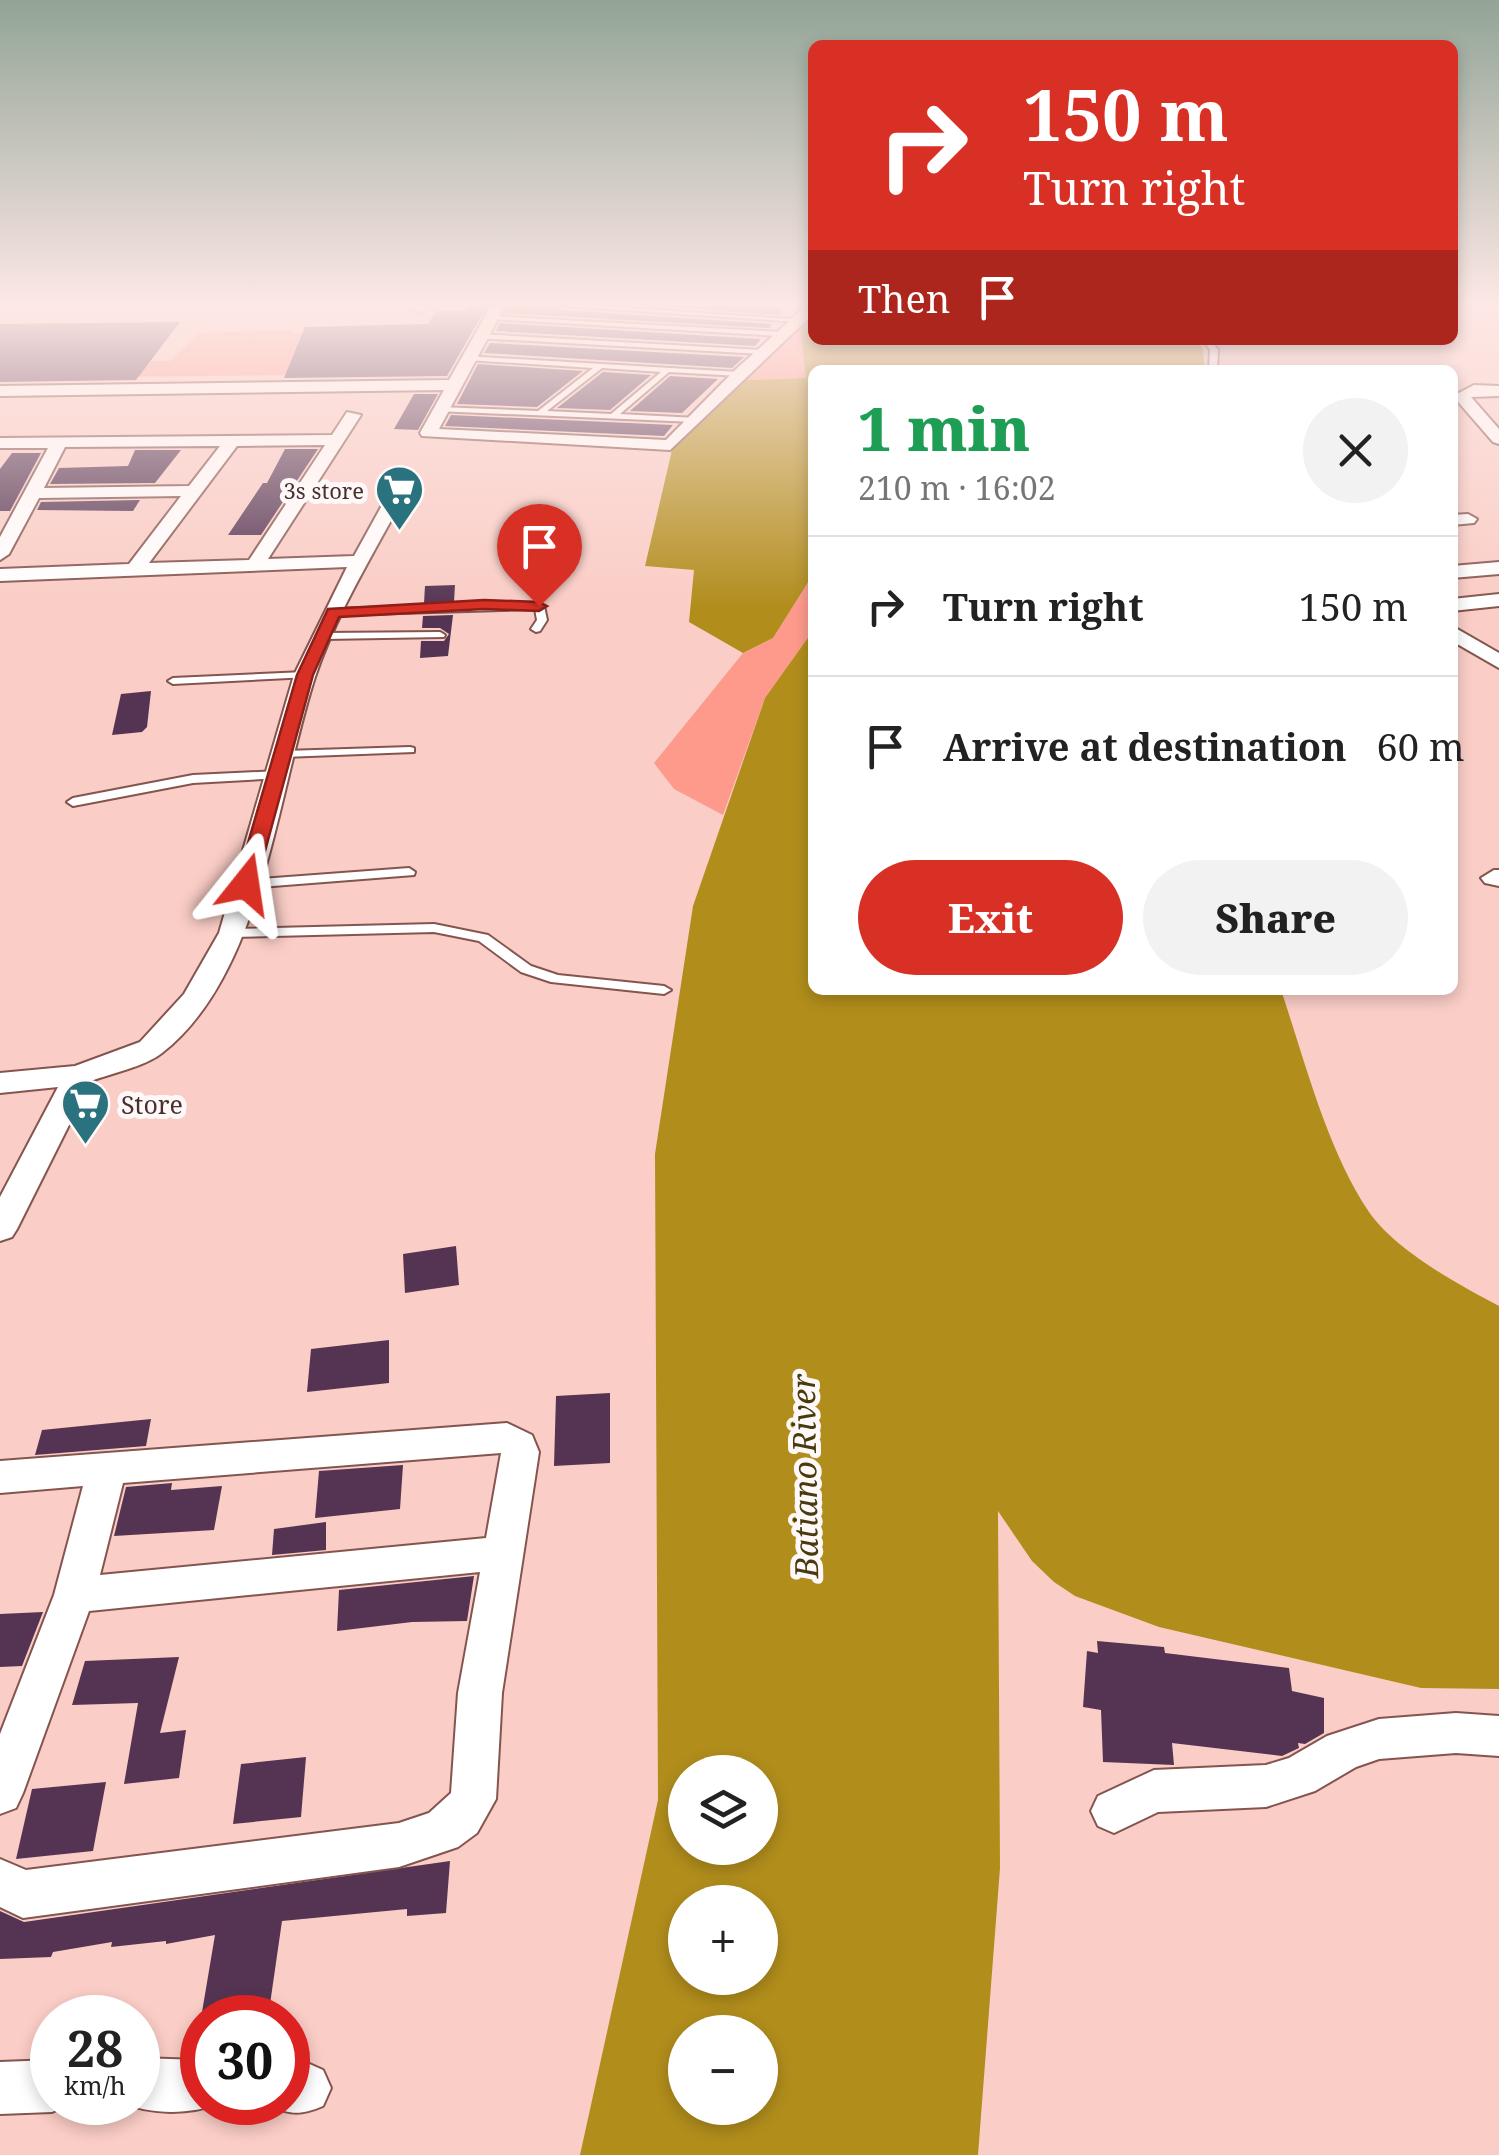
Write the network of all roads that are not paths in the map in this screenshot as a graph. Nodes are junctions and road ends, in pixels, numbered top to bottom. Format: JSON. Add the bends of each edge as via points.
{"nodes":[{"id":1,"x":441,"y":407,"type":"edge"},
{"id":2,"x":549,"y":407,"type":"edge"},
{"id":3,"x":624,"y":407,"type":"edge"},
{"id":4,"x":707,"y":407,"type":"edge"},
{"id":5,"x":1470,"y":407,"type":"edge"},
{"id":6,"x":439,"y":410,"type":"junction"},
{"id":7,"x":542,"y":412,"type":"junction"},
{"id":8,"x":353,"y":415,"type":"dead end"},
{"id":9,"x":614,"y":415,"type":"junction"},
{"id":10,"x":694,"y":420,"type":"junction"},
{"id":11,"x":340,"y":440,"type":"junction"},
{"id":12,"x":1499,"y":440,"type":"edge"},
{"id":13,"x":232,"y":441,"type":"junction"},
{"id":14,"x":0,"y":443,"type":"edge"},
{"id":15,"x":59,"y":443,"type":"junction"},
{"id":16,"x":196,"y":491,"type":"junction"},
{"id":17,"x":33,"y":493,"type":"junction"},
{"id":18,"x":397,"y":493,"type":"dead end"},
{"id":19,"x":0,"y":554,"type":"edge"},
{"id":20,"x":362,"y":561,"type":"junction"},
{"id":21,"x":256,"y":563,"type":"junction"},
{"id":22,"x":136,"y":568,"type":"junction"},
{"id":23,"x":1499,"y":568,"type":"edge"},
{"id":24,"x":1458,"y":571,"type":"edge"},
{"id":25,"x":0,"y":575,"type":"edge"},
{"id":26,"x":1499,"y":600,"type":"edge"},
{"id":27,"x":1458,"y":603,"type":"edge"},
{"id":28,"x":328,"y":624,"type":"junction"},
{"id":29,"x":536,"y":628,"type":"dead end"},
{"id":30,"x":440,"y":635,"type":"dead end"},
{"id":31,"x":1458,"y":636,"type":"edge"},
{"id":32,"x":1499,"y":662,"type":"edge"},
{"id":33,"x":305,"y":675,"type":"junction"},
{"id":34,"x":172,"y":681,"type":"dead end"},
{"id":35,"x":410,"y":750,"type":"dead end"},
{"id":36,"x":281,"y":764,"type":"junction"},
{"id":37,"x":73,"y":802,"type":"dead end"},
{"id":38,"x":409,"y":872,"type":"dead end"},
{"id":39,"x":246,"y":884,"type":"junction"},
{"id":40,"x":232,"y":933,"type":"junction"},
{"id":41,"x":664,"y":990,"type":"dead end"},
{"id":42,"x":79,"y":1075,"type":"junction"},
{"id":43,"x":0,"y":1083,"type":"edge"},
{"id":44,"x":0,"y":1229,"type":"edge"},
{"id":45,"x":107,"y":1470,"type":"junction"},
{"id":46,"x":0,"y":1477,"type":"edge"},
{"id":47,"x":502,"y":1553,"type":"junction"},
{"id":48,"x":74,"y":1595,"type":"junction"},
{"id":49,"x":1499,"y":1736,"type":"edge"},
{"id":50,"x":0,"y":1794,"type":"edge"},
{"id":51,"x":1114,"y":1810,"type":"dead end"},
{"id":52,"x":0,"y":1882,"type":"edge"},
{"id":53,"x":30,"y":2087,"type":"edge"},
{"id":54,"x":0,"y":2088,"type":"edge"}],
"edges":[{"from":1,"to":6,"type":"street"},
{"from":2,"to":7,"type":"lane"},
{"from":3,"to":9,"type":"lane"},
{"from":4,"to":10,"type":"street"},
{"from":5,"to":12,"type":"street"},
{"from":6,"to":7,"type":"lane"},
{"from":6,"to":10,"type":"street","via":[[428,430],[432,435],[670,445]]},
{"from":7,"to":9,"type":"lane"},
{"from":8,"to":11,"type":"street"},
{"from":9,"to":10,"type":"lane"},
{"from":11,"to":13,"type":"street"},
{"from":11,"to":21,"type":"street"},
{"from":13,"to":15,"type":"street"},
{"from":13,"to":16,"type":"street"},
{"from":14,"to":15,"type":"street"},
{"from":15,"to":17,"type":"street"},
{"from":16,"to":17,"type":"street"},
{"from":16,"to":22,"type":"street"},
{"from":17,"to":19,"type":"street"},
{"from":18,"to":20,"type":"street"},
{"from":20,"to":21,"type":"street"},
{"from":20,"to":28,"type":"street"},
{"from":21,"to":22,"type":"street"},
{"from":22,"to":25,"type":"street"},
{"from":23,"to":24,"type":"street"},
{"from":26,"to":27,"type":"street"},
{"from":28,"to":29,"type":"lane","via":[[484,605],[539,606]]},
{"from":28,"to":30,"type":"lane"},
{"from":28,"to":33,"type":"street"},
{"from":31,"to":32,"type":"street"},
{"from":33,"to":34,"type":"lane"},
{"from":33,"to":36,"type":"street"},
{"from":35,"to":36,"type":"lane"},
{"from":36,"to":37,"type":"lane"},
{"from":36,"to":39,"type":"street"},
{"from":38,"to":39,"type":"lane"},
{"from":39,"to":40,"type":"street"},
{"from":40,"to":41,"type":"lane","via":[[434,928],[483,938],[526,970],[556,979]]},
{"from":40,"to":42,"type":"street","via":[[196,998],[150,1048]]},
{"from":42,"to":43,"type":"street"},
{"from":42,"to":44,"type":"street"},
{"from":45,"to":46,"type":"street"},
{"from":45,"to":47,"type":"street","via":[[507,1438],[520,1452]]},
{"from":45,"to":48,"type":"street"},
{"from":47,"to":48,"type":"street"},
{"from":47,"to":52,"type":"street","via":[[472,1798],[442,1832],[399,1845],[23,1894]]},
{"from":48,"to":50,"type":"street"},
{"from":49,"to":51,"type":"street","via":[[1378,1740],[1266,1786],[1154,1791]]},
{"from":53,"to":54,"type":"street"}]}
